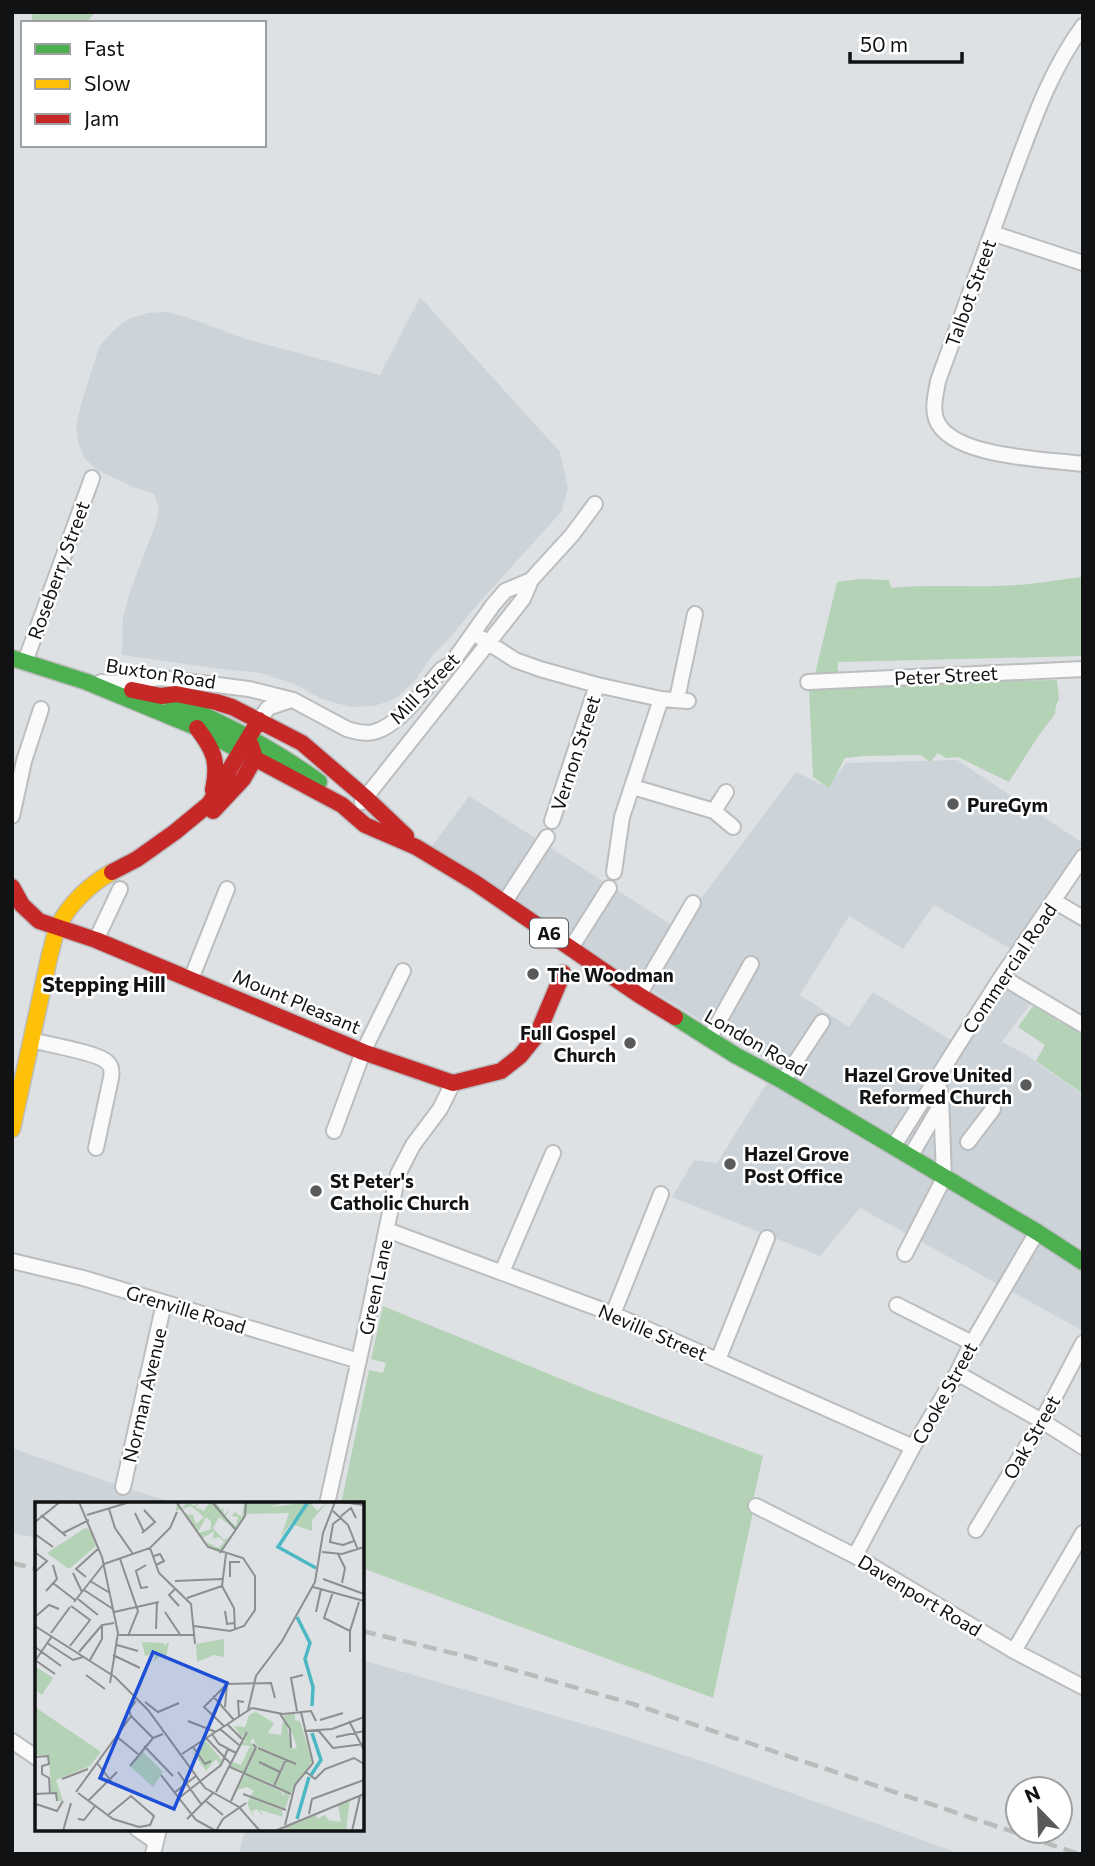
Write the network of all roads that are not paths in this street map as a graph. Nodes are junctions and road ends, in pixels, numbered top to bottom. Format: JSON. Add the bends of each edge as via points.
{"nodes":[{"id":1,"x":1083,"y":26,"type":"edge"},
{"id":2,"x":992,"y":233,"type":"junction"},
{"id":3,"x":1083,"y":263,"type":"edge"},
{"id":4,"x":1083,"y":464,"type":"edge"},
{"id":5,"x":92,"y":478,"type":"dead end"},
{"id":6,"x":595,"y":504,"type":"dead end"},
{"id":7,"x":531,"y":580,"type":"junction"},
{"id":8,"x":695,"y":614,"type":"dead end"},
{"id":9,"x":474,"y":633,"type":"junction"},
{"id":10,"x":488,"y":643,"type":"junction"},
{"id":11,"x":19,"y":660,"type":"edge"},
{"id":12,"x":1083,"y":669,"type":"edge"},
{"id":13,"x":87,"y":682,"type":"junction"},
{"id":14,"x":808,"y":682,"type":"dead end"},
{"id":15,"x":597,"y":685,"type":"junction"},
{"id":16,"x":161,"y":696,"type":"junction"},
{"id":17,"x":661,"y":699,"type":"junction"},
{"id":18,"x":293,"y":700,"type":"junction"},
{"id":19,"x":41,"y":709,"type":"dead end"},
{"id":20,"x":259,"y":720,"type":"junction"},
{"id":21,"x":196,"y":727,"type":"junction"},
{"id":22,"x":248,"y":748,"type":"junction"},
{"id":23,"x":18,"y":760,"type":"edge"},
{"id":24,"x":633,"y":787,"type":"junction"},
{"id":25,"x":726,"y":792,"type":"dead end"},
{"id":26,"x":366,"y":798,"type":"junction"},
{"id":27,"x":209,"y":804,"type":"junction"},
{"id":28,"x":348,"y":810,"type":"junction"},
{"id":29,"x":714,"y":811,"type":"junction"},
{"id":30,"x":12,"y":816,"type":"edge"},
{"id":31,"x":552,"y":821,"type":"dead end"},
{"id":32,"x":733,"y":827,"type":"dead end"},
{"id":33,"x":175,"y":832,"type":"junction"},
{"id":34,"x":547,"y":837,"type":"dead end"},
{"id":35,"x":416,"y":847,"type":"junction"},
{"id":36,"x":1083,"y":857,"type":"edge"},
{"id":37,"x":614,"y":872,"type":"dead end"},
{"id":38,"x":12,"y":887,"type":"edge"},
{"id":39,"x":609,"y":888,"type":"dead end"},
{"id":40,"x":120,"y":889,"type":"dead end"},
{"id":41,"x":227,"y":889,"type":"dead end"},
{"id":42,"x":1054,"y":901,"type":"junction"},
{"id":43,"x":505,"y":903,"type":"junction"},
{"id":44,"x":694,"y":903,"type":"dead end"},
{"id":45,"x":1083,"y":918,"type":"edge"},
{"id":46,"x":58,"y":927,"type":"junction"},
{"id":47,"x":96,"y":940,"type":"junction"},
{"id":48,"x":571,"y":948,"type":"junction"},
{"id":49,"x":751,"y":964,"type":"dead end"},
{"id":50,"x":403,"y":971,"type":"dead end"},
{"id":51,"x":563,"y":973,"type":"dead end"},
{"id":52,"x":1002,"y":977,"type":"junction"},
{"id":53,"x":191,"y":979,"type":"junction"},
{"id":54,"x":639,"y":995,"type":"junction"},
{"id":55,"x":822,"y":1022,"type":"dead end"},
{"id":56,"x":1083,"y":1025,"type":"edge"},
{"id":57,"x":709,"y":1039,"type":"junction"},
{"id":58,"x":31,"y":1040,"type":"junction"},
{"id":59,"x":363,"y":1052,"type":"junction"},
{"id":60,"x":937,"y":1080,"type":"junction"},
{"id":61,"x":783,"y":1081,"type":"junction"},
{"id":62,"x":453,"y":1083,"type":"junction"},
{"id":63,"x":941,"y":1104,"type":"junction"},
{"id":64,"x":993,"y":1109,"type":"dead end"},
{"id":65,"x":12,"y":1129,"type":"edge"},
{"id":66,"x":334,"y":1131,"type":"dead end"},
{"id":67,"x":968,"y":1142,"type":"dead end"},
{"id":68,"x":893,"y":1147,"type":"junction"},
{"id":69,"x":96,"y":1149,"type":"dead end"},
{"id":70,"x":553,"y":1153,"type":"dead end"},
{"id":71,"x":910,"y":1157,"type":"junction"},
{"id":72,"x":944,"y":1178,"type":"junction"},
{"id":73,"x":661,"y":1194,"type":"dead end"},
{"id":74,"x":387,"y":1230,"type":"junction"},
{"id":75,"x":1037,"y":1232,"type":"junction"},
{"id":76,"x":767,"y":1238,"type":"dead end"},
{"id":77,"x":905,"y":1254,"type":"dead end"},
{"id":78,"x":12,"y":1261,"type":"edge"},
{"id":79,"x":1083,"y":1262,"type":"edge"},
{"id":80,"x":502,"y":1272,"type":"junction"},
{"id":81,"x":164,"y":1303,"type":"junction"},
{"id":82,"x":897,"y":1305,"type":"dead end"},
{"id":83,"x":613,"y":1314,"type":"junction"},
{"id":84,"x":972,"y":1343,"type":"junction"},
{"id":85,"x":1083,"y":1343,"type":"edge"},
{"id":86,"x":718,"y":1360,"type":"junction"},
{"id":87,"x":359,"y":1361,"type":"junction"},
{"id":88,"x":957,"y":1373,"type":"junction"},
{"id":89,"x":1042,"y":1421,"type":"junction"},
{"id":90,"x":914,"y":1447,"type":"junction"},
{"id":91,"x":1083,"y":1447,"type":"edge"},
{"id":92,"x":124,"y":1487,"type":"dead end"},
{"id":93,"x":327,"y":1502,"type":"edge"},
{"id":94,"x":757,"y":1506,"type":"dead end"},
{"id":95,"x":976,"y":1530,"type":"dead end"},
{"id":96,"x":1083,"y":1533,"type":"edge"},
{"id":97,"x":855,"y":1556,"type":"junction"},
{"id":98,"x":1014,"y":1651,"type":"junction"},
{"id":99,"x":1083,"y":1687,"type":"edge"},
{"id":100,"x":12,"y":1741,"type":"edge"},
{"id":101,"x":35,"y":1757,"type":"edge"},
{"id":102,"x":140,"y":1831,"type":"edge"},
{"id":103,"x":156,"y":1842,"type":"edge"}],
"edges":[{"from":1,"to":2,"type":"street","name":"Talbot Street","via":[[1055,71]]},
{"from":2,"to":3,"type":"street"},
{"from":2,"to":4,"type":"street","name":"Talbot Street","via":[[939,381],[934,404],[937,420],[946,435],[979,449]]},
{"from":5,"to":11,"type":"street","name":"Roseberry Street"},
{"from":6,"to":7,"type":"street","name":"Mill Street"},
{"from":7,"to":9,"type":"street","name":"Mill Street","via":[[505,591]]},
{"from":7,"to":10,"type":"street","name":"Mill Street","via":[[523,599]]},
{"from":8,"to":17,"type":"street","via":[[682,700]]},
{"from":9,"to":10,"type":"street"},
{"from":9,"to":18,"type":"street","name":"Mill Street","via":[[451,664],[397,719],[379,730],[347,729]]},
{"from":10,"to":15,"type":"street","via":[[515,660]]},
{"from":10,"to":26,"type":"street","name":"Mill Street"},
{"from":11,"to":13,"type":"main road","name":"Buxton Road","number":"A6"},
{"from":12,"to":14,"type":"street","name":"Peter Street"},
{"from":13,"to":16,"type":"main road","name":"Buxton Road","number":"A6"},
{"from":13,"to":18,"type":"street","name":"Mill Street","via":[[161,678],[249,689]]},
{"from":13,"to":21,"type":"main road","name":"Buxton Road","number":"A6"},
{"from":15,"to":17,"type":"street"},
{"from":15,"to":31,"type":"street","name":"Vernon Street"},
{"from":16,"to":20,"type":"main road","name":"Buxton Road","number":"A6","via":[[176,694],[216,702]]},
{"from":16,"to":22,"type":"main road","number":"A6","via":[[225,724]]},
{"from":17,"to":24,"type":"street"},
{"from":18,"to":20,"type":"street","via":[[268,708]]},
{"from":19,"to":23,"type":"street"},
{"from":20,"to":22,"type":"main road"},
{"from":20,"to":26,"type":"main road","name":"Buxton Road","number":"A6","via":[[302,743]]},
{"from":21,"to":22,"type":"main road","name":"Buxton Road","number":"A6"},
{"from":21,"to":27,"type":"main road","via":[[210,744],[217,767]]},
{"from":22,"to":27,"type":"main road"},
{"from":22,"to":28,"type":"main road","name":"Buxton Road","number":"A6"},
{"from":22,"to":33,"type":"main road","via":[[243,779],[218,808]]},
{"from":23,"to":30,"type":"street"},
{"from":24,"to":29,"type":"street"},
{"from":24,"to":37,"type":"street","via":[[622,817]]},
{"from":25,"to":29,"type":"street"},
{"from":26,"to":28,"type":"street","name":"Mill Street"},
{"from":26,"to":35,"type":"main road","name":"London Road","number":"A6"},
{"from":27,"to":33,"type":"main road"},
{"from":28,"to":35,"type":"main road","name":"London Road","number":"A6","via":[[365,825]]},
{"from":29,"to":32,"type":"street"},
{"from":33,"to":46,"type":"main road","via":[[103,877],[78,898]]},
{"from":34,"to":43,"type":"street","name":"Vernon Street"},
{"from":35,"to":43,"type":"main road","name":"London Road","number":"A6"},
{"from":36,"to":42,"type":"street","name":"Commercial Road"},
{"from":38,"to":46,"type":"main road","name":"Mount Pleasant","via":[[22,905],[39,920]]},
{"from":39,"to":48,"type":"street"},
{"from":40,"to":47,"type":"street"},
{"from":41,"to":53,"type":"street"},
{"from":42,"to":45,"type":"street"},
{"from":42,"to":52,"type":"street","name":"Commercial Road"},
{"from":43,"to":48,"type":"main road","name":"London Road","number":"A6"},
{"from":44,"to":54,"type":"street"},
{"from":46,"to":47,"type":"main road","name":"Mount Pleasant"},
{"from":46,"to":58,"type":"main road"},
{"from":47,"to":53,"type":"main road","name":"Mount Pleasant"},
{"from":48,"to":54,"type":"main road","name":"London Road","number":"A6"},
{"from":49,"to":57,"type":"street"},
{"from":50,"to":59,"type":"street"},
{"from":51,"to":62,"type":"main road","via":[[537,1035],[520,1056],[501,1071]]},
{"from":52,"to":56,"type":"street"},
{"from":52,"to":60,"type":"street","name":"Commercial Road"},
{"from":53,"to":59,"type":"main road","name":"Mount Pleasant"},
{"from":54,"to":57,"type":"main road","name":"London Road","number":"A6"},
{"from":55,"to":61,"type":"street"},
{"from":57,"to":61,"type":"main road","name":"London Road","number":"A6"},
{"from":58,"to":65,"type":"main road"},
{"from":58,"to":69,"type":"street","via":[[96,1056],[111,1067]]},
{"from":59,"to":62,"type":"main road","name":"Mount Pleasant"},
{"from":59,"to":66,"type":"street"},
{"from":60,"to":63,"type":"street"},
{"from":60,"to":68,"type":"street","name":"Commercial Road"},
{"from":61,"to":68,"type":"main road","name":"London Road","number":"A6"},
{"from":62,"to":74,"type":"street","name":"Green Lane","via":[[398,1174]]},
{"from":63,"to":71,"type":"street"},
{"from":63,"to":72,"type":"street"},
{"from":64,"to":67,"type":"street"},
{"from":68,"to":71,"type":"main road","name":"London Road","number":"A6"},
{"from":70,"to":80,"type":"street"},
{"from":71,"to":72,"type":"main road","name":"London Road","number":"A6"},
{"from":72,"to":75,"type":"main road","name":"London Road","number":"A6"},
{"from":72,"to":77,"type":"street"},
{"from":73,"to":83,"type":"street"},
{"from":74,"to":80,"type":"street","name":"Neville Street"},
{"from":74,"to":87,"type":"street","name":"Green Lane"},
{"from":75,"to":79,"type":"main road","name":"London Road","number":"A6"},
{"from":75,"to":84,"type":"street","name":"Cooke Street"},
{"from":76,"to":86,"type":"street"},
{"from":78,"to":81,"type":"street","name":"Grenville Road"},
{"from":80,"to":83,"type":"street","name":"Neville Street"},
{"from":81,"to":87,"type":"street","name":"Grenville Road"},
{"from":81,"to":92,"type":"street","name":"Norman Avenue"},
{"from":82,"to":84,"type":"street"},
{"from":83,"to":86,"type":"street","name":"Neville Street"},
{"from":84,"to":88,"type":"street","name":"Cooke Street"},
{"from":85,"to":89,"type":"street","name":"Oak Street"},
{"from":86,"to":90,"type":"street","name":"Neville Street"},
{"from":87,"to":93,"type":"street","name":"Green Lane"},
{"from":88,"to":89,"type":"street"},
{"from":88,"to":90,"type":"street","name":"Cooke Street"},
{"from":89,"to":91,"type":"street"},
{"from":89,"to":95,"type":"street","name":"Oak Street"},
{"from":90,"to":97,"type":"street","name":"Cooke Street"},
{"from":94,"to":97,"type":"street","name":"Davenport Road"},
{"from":96,"to":98,"type":"street"},
{"from":97,"to":98,"type":"street","name":"Davenport Road"},
{"from":98,"to":99,"type":"street","name":"Davenport Road"},
{"from":100,"to":101,"type":"street"},
{"from":102,"to":103,"type":"street"}]}
